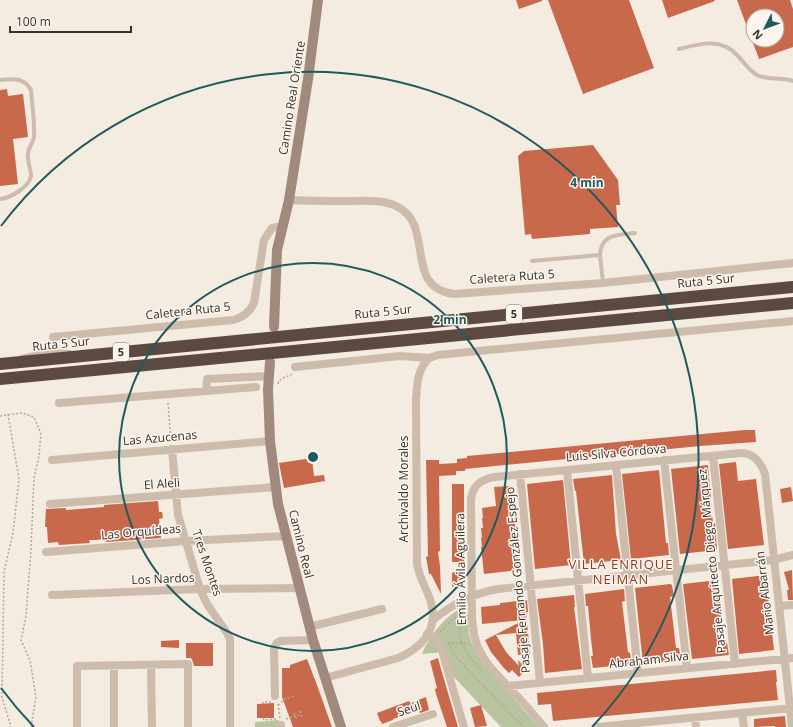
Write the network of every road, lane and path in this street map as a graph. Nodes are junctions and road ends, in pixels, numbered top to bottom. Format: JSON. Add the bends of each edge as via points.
{"nodes":[{"id":1,"x":318,"y":0,"type":"edge"},
{"id":2,"x":679,"y":49,"type":"dead end"},
{"id":3,"x":0,"y":80,"type":"edge"},
{"id":4,"x":793,"y":81,"type":"edge"},
{"id":5,"x":0,"y":199,"type":"edge"},
{"id":6,"x":288,"y":200,"type":"junction"},
{"id":7,"x":283,"y":226,"type":"junction"},
{"id":8,"x":635,"y":233,"type":"dead end"},
{"id":9,"x":600,"y":254,"type":"junction"},
{"id":10,"x":532,"y":261,"type":"dead end"},
{"id":11,"x":793,"y":263,"type":"edge"},
{"id":12,"x":603,"y":283,"type":"junction"},
{"id":13,"x":793,"y":287,"type":"edge"},
{"id":14,"x":793,"y":303,"type":"edge"},
{"id":15,"x":793,"y":321,"type":"edge"},
{"id":16,"x":274,"y":327,"type":"dead end"},
{"id":17,"x":53,"y":337,"type":"dead end"},
{"id":18,"x":428,"y":358,"type":"junction"},
{"id":19,"x":270,"y":362,"type":"dead end"},
{"id":20,"x":4,"y":364,"type":"edge"},
{"id":21,"x":295,"y":367,"type":"joint"},
{"id":22,"x":269,"y":376,"type":"junction"},
{"id":23,"x":0,"y":379,"type":"edge"},
{"id":24,"x":277,"y":386,"type":"dead end"},
{"id":25,"x":256,"y":387,"type":"dead end"},
{"id":26,"x":206,"y":391,"type":"junction"},
{"id":27,"x":167,"y":394,"type":"junction"},
{"id":28,"x":59,"y":403,"type":"dead end"},
{"id":29,"x":8,"y":414,"type":"junction"},
{"id":30,"x":0,"y":416,"type":"edge"},
{"id":31,"x":270,"y":441,"type":"junction"},
{"id":32,"x":172,"y":449,"type":"junction"},
{"id":33,"x":713,"y":456,"type":"junction"},
{"id":34,"x":757,"y":459,"type":"joint"},
{"id":35,"x":52,"y":460,"type":"dead end"},
{"id":36,"x":664,"y":460,"type":"junction"},
{"id":37,"x":616,"y":465,"type":"junction"},
{"id":38,"x":567,"y":470,"type":"junction"},
{"id":39,"x":520,"y":474,"type":"junction"},
{"id":40,"x":477,"y":484,"type":"joint"},
{"id":41,"x":276,"y":487,"type":"junction"},
{"id":42,"x":175,"y":495,"type":"junction"},
{"id":43,"x":50,"y":504,"type":"dead end"},
{"id":44,"x":286,"y":536,"type":"junction"},
{"id":45,"x":186,"y":541,"type":"junction"},
{"id":46,"x":46,"y":552,"type":"dead end"},
{"id":47,"x":793,"y":555,"type":"edge"},
{"id":48,"x":774,"y":560,"type":"junction"},
{"id":49,"x":724,"y":565,"type":"junction"},
{"id":50,"x":676,"y":570,"type":"junction"},
{"id":51,"x":628,"y":575,"type":"junction"},
{"id":52,"x":578,"y":580,"type":"junction"},
{"id":53,"x":530,"y":585,"type":"junction"},
{"id":54,"x":299,"y":588,"type":"junction"},
{"id":55,"x":200,"y":590,"type":"junction"},
{"id":56,"x":52,"y":595,"type":"dead end"},
{"id":57,"x":472,"y":595,"type":"junction"},
{"id":58,"x":793,"y":605,"type":"edge"},
{"id":59,"x":779,"y":606,"type":"junction"},
{"id":60,"x":382,"y":609,"type":"dead end"},
{"id":61,"x":462,"y":612,"type":"dead end"},
{"id":62,"x":433,"y":620,"type":"junction"},
{"id":63,"x":309,"y":627,"type":"junction"},
{"id":64,"x":427,"y":634,"type":"junction"},
{"id":65,"x":313,"y":640,"type":"junction"},
{"id":66,"x":438,"y":641,"type":"junction"},
{"id":67,"x":449,"y":643,"type":"junction"},
{"id":68,"x":476,"y":643,"type":"junction"},
{"id":69,"x":789,"y":658,"type":"edge"},
{"id":70,"x":735,"y":664,"type":"junction"},
{"id":71,"x":151,"y":665,"type":"junction"},
{"id":72,"x":114,"y":666,"type":"junction"},
{"id":73,"x":686,"y":668,"type":"junction"},
{"id":74,"x":638,"y":673,"type":"junction"},
{"id":75,"x":325,"y":678,"type":"junction"},
{"id":76,"x":588,"y":678,"type":"junction"},
{"id":77,"x":540,"y":683,"type":"junction"},
{"id":78,"x":507,"y":686,"type":"junction"},
{"id":79,"x":295,"y":697,"type":"dead end"},
{"id":80,"x":276,"y":701,"type":"junction"},
{"id":81,"x":263,"y":704,"type":"dead end"},
{"id":82,"x":791,"y":708,"type":"edge"},
{"id":83,"x":300,"y":711,"type":"dead end"},
{"id":84,"x":294,"y":713,"type":"dead end"},
{"id":85,"x":742,"y":713,"type":"junction"},
{"id":86,"x":301,"y":714,"type":"junction"},
{"id":87,"x":433,"y":714,"type":"dead end"},
{"id":88,"x":295,"y":716,"type":"junction"},
{"id":89,"x":263,"y":718,"type":"dead end"},
{"id":90,"x":302,"y":718,"type":"dead end"},
{"id":91,"x":695,"y":718,"type":"junction"},
{"id":92,"x":297,"y":720,"type":"dead end"},
{"id":93,"x":281,"y":724,"type":"edge"},
{"id":94,"x":413,"y":724,"type":"edge"},
{"id":95,"x":650,"y":724,"type":"edge"},
{"id":96,"x":11,"y":727,"type":"edge"},
{"id":97,"x":31,"y":727,"type":"edge"},
{"id":98,"x":77,"y":727,"type":"edge"},
{"id":99,"x":114,"y":727,"type":"edge"},
{"id":100,"x":152,"y":727,"type":"edge"},
{"id":101,"x":188,"y":727,"type":"edge"},
{"id":102,"x":230,"y":727,"type":"edge"},
{"id":103,"x":341,"y":727,"type":"edge"},
{"id":104,"x":393,"y":727,"type":"edge"},
{"id":105,"x":464,"y":727,"type":"edge"},
{"id":106,"x":523,"y":727,"type":"edge"},
{"id":107,"x":544,"y":727,"type":"edge"},
{"id":108,"x":597,"y":727,"type":"edge"},
{"id":109,"x":696,"y":727,"type":"edge"},
{"id":110,"x":744,"y":727,"type":"edge"},
{"id":111,"x":792,"y":727,"type":"edge"}],
"edges":[{"from":1,"to":6,"type":"street","name":"Camino Real Oriente"},
{"from":2,"to":4,"type":"lane","via":[[718,43],[732,50],[757,74],[769,79]]},
{"from":3,"to":5,"type":"lane","via":[[19,80],[31,90],[34,138],[28,155],[31,175],[29,181],[11,196]]},
{"from":6,"to":7,"type":"street"},
{"from":6,"to":12,"type":"street","name":"Caletera Ruta 5","via":[[372,201],[398,207],[414,222],[426,278],[438,289],[448,293]]},
{"from":7,"to":16,"type":"street","via":[[276,260]]},
{"from":7,"to":17,"type":"street","name":"Caletera Ruta 5","via":[[272,228],[264,240],[254,303],[249,312],[242,317],[233,320]]},
{"from":8,"to":9,"type":"lane","via":[[608,238],[602,244]]},
{"from":9,"to":10,"type":"lane"},
{"from":9,"to":12,"type":"lane"},
{"from":11,"to":12,"type":"street","name":"Caletera Ruta 5"},
{"from":13,"to":20,"type":"highway","name":"Ruta 5 Sur","number":"5"},
{"from":14,"to":23,"type":"highway","number":"5"},
{"from":15,"to":18,"type":"street","via":[[438,354]]},
{"from":18,"to":21,"type":"street","via":[[400,356]]},
{"from":18,"to":62,"type":"street","name":"Archivaldo Morales","via":[[421,369],[417,390],[417,564],[433,610]]},
{"from":19,"to":22,"type":"street","name":"Camino Real"},
{"from":21,"to":24,"type":"path","via":[[293,373],[279,380]]},
{"from":22,"to":26,"type":"street","via":[[207,379]]},
{"from":22,"to":31,"type":"street","name":"Camino Real"},
{"from":25,"to":26,"type":"street"},
{"from":26,"to":27,"type":"street"},
{"from":27,"to":28,"type":"street"},
{"from":27,"to":32,"type":"path"},
{"from":29,"to":30,"type":"path"},
{"from":29,"to":96,"type":"path","via":[[19,480],[4,572],[2,697]]},
{"from":29,"to":97,"type":"path","via":[[22,413],[34,417],[41,434],[34,478],[32,549],[26,616],[21,640],[30,660],[36,697]]},
{"from":31,"to":32,"type":"street","name":"Las Azucenas"},
{"from":31,"to":41,"type":"street","name":"Camino Real"},
{"from":32,"to":35,"type":"street","name":"Las Azucenas"},
{"from":32,"to":42,"type":"street","name":"Tres Montes"},
{"from":33,"to":34,"type":"street","name":"Luis Silva Córdova","via":[[746,453]]},
{"from":33,"to":36,"type":"street","name":"Luis Silva Córdova"},
{"from":33,"to":49,"type":"street","name":"Pasaje Arquitecto Diego Márquez"},
{"from":34,"to":48,"type":"street","name":"Mario Albarrán","via":[[765,474]]},
{"from":36,"to":37,"type":"street","name":"Luis Silva Córdova"},
{"from":36,"to":50,"type":"street"},
{"from":37,"to":38,"type":"street","name":"Luis Silva Córdova"},
{"from":37,"to":51,"type":"street"},
{"from":38,"to":39,"type":"street","name":"Luis Silva Córdova"},
{"from":38,"to":52,"type":"street"},
{"from":39,"to":40,"type":"street","name":"Luis Silva Córdova","via":[[489,478]]},
{"from":39,"to":53,"type":"street","name":"Pasaje Fernando González Espejo"},
{"from":40,"to":57,"type":"street","name":"Emilio Ávila Aguilera","via":[[471,499]]},
{"from":41,"to":42,"type":"street","name":"El Aleli"},
{"from":41,"to":44,"type":"street","name":"Camino Real"},
{"from":42,"to":43,"type":"street","name":"El Aleli"},
{"from":42,"to":45,"type":"street","name":"Tres Montes"},
{"from":44,"to":45,"type":"street","name":"Las Orquídeas"},
{"from":44,"to":54,"type":"street","name":"Camino Real"},
{"from":45,"to":46,"type":"street","name":"Las Orquídeas"},
{"from":45,"to":55,"type":"street","name":"Tres Montes"},
{"from":47,"to":48,"type":"street"},
{"from":48,"to":49,"type":"street"},
{"from":48,"to":59,"type":"street","name":"Mario Albarrán"},
{"from":49,"to":50,"type":"street"},
{"from":49,"to":70,"type":"street","name":"Pasaje Arquitecto Diego Márquez"},
{"from":50,"to":51,"type":"street"},
{"from":50,"to":73,"type":"street"},
{"from":51,"to":52,"type":"street"},
{"from":51,"to":74,"type":"street"},
{"from":52,"to":53,"type":"street"},
{"from":52,"to":76,"type":"street"},
{"from":53,"to":57,"type":"street"},
{"from":53,"to":77,"type":"street","name":"Pasaje Fernando González Espejo"},
{"from":54,"to":55,"type":"street","name":"Los Nardos"},
{"from":54,"to":63,"type":"street","name":"Camino Real"},
{"from":55,"to":56,"type":"street","name":"Los Nardos"},
{"from":55,"to":102,"type":"street","name":"Tres Montes","via":[[230,639]]},
{"from":57,"to":62,"type":"street"},
{"from":57,"to":68,"type":"street","name":"Emilio Ávila Aguilera"},
{"from":58,"to":59,"type":"street"},
{"from":59,"to":69,"type":"street","name":"Mario Albarrán"},
{"from":60,"to":63,"type":"street"},
{"from":61,"to":66,"type":"path","via":[[449,623]]},
{"from":62,"to":64,"type":"street"},
{"from":63,"to":65,"type":"street","name":"Camino Real"},
{"from":64,"to":66,"type":"street"},
{"from":64,"to":75,"type":"street","via":[[418,646],[398,658]]},
{"from":65,"to":75,"type":"street","name":"Camino Real"},
{"from":65,"to":80,"type":"street","via":[[280,641],[276,644]]},
{"from":66,"to":67,"type":"path"},
{"from":66,"to":105,"type":"street"},
{"from":67,"to":68,"type":"path"},
{"from":67,"to":106,"type":"path","via":[[454,655]]},
{"from":68,"to":78,"type":"street","name":"Emilio Ávila Aguilera","via":[[483,657]]},
{"from":69,"to":70,"type":"street","name":"Abraham Silva"},
{"from":69,"to":82,"type":"street","name":"Mario Albarrán"},
{"from":70,"to":73,"type":"street","name":"Abraham Silva"},
{"from":71,"to":72,"type":"street"},
{"from":71,"to":100,"type":"street"},
{"from":71,"to":101,"type":"street","via":[[188,664]]},
{"from":72,"to":98,"type":"street","via":[[77,666]]},
{"from":72,"to":99,"type":"street"},
{"from":73,"to":74,"type":"street","name":"Abraham Silva"},
{"from":74,"to":76,"type":"street","name":"Abraham Silva"},
{"from":75,"to":103,"type":"street","name":"Camino Real"},
{"from":76,"to":77,"type":"street","name":"Abraham Silva"},
{"from":77,"to":78,"type":"street","name":"Abraham Silva"},
{"from":78,"to":107,"type":"street","name":"Emilio Ávila Aguilera"},
{"from":79,"to":80,"type":"path"},
{"from":80,"to":81,"type":"path"},
{"from":80,"to":93,"type":"path"},
{"from":82,"to":85,"type":"street"},
{"from":82,"to":111,"type":"street","name":"Mario Albarrán"},
{"from":83,"to":86,"type":"path"},
{"from":84,"to":88,"type":"path"},
{"from":85,"to":91,"type":"street"},
{"from":85,"to":110,"type":"street"},
{"from":86,"to":88,"type":"path"},
{"from":86,"to":90,"type":"path"},
{"from":87,"to":94,"type":"street","name":"Seúl"},
{"from":88,"to":92,"type":"path"},
{"from":88,"to":93,"type":"path","via":[[280,722]]},
{"from":89,"to":93,"type":"path"},
{"from":91,"to":95,"type":"street"},
{"from":91,"to":109,"type":"street"},
{"from":94,"to":104,"type":"street","name":"Seúl"},
{"from":95,"to":108,"type":"street"}]}
